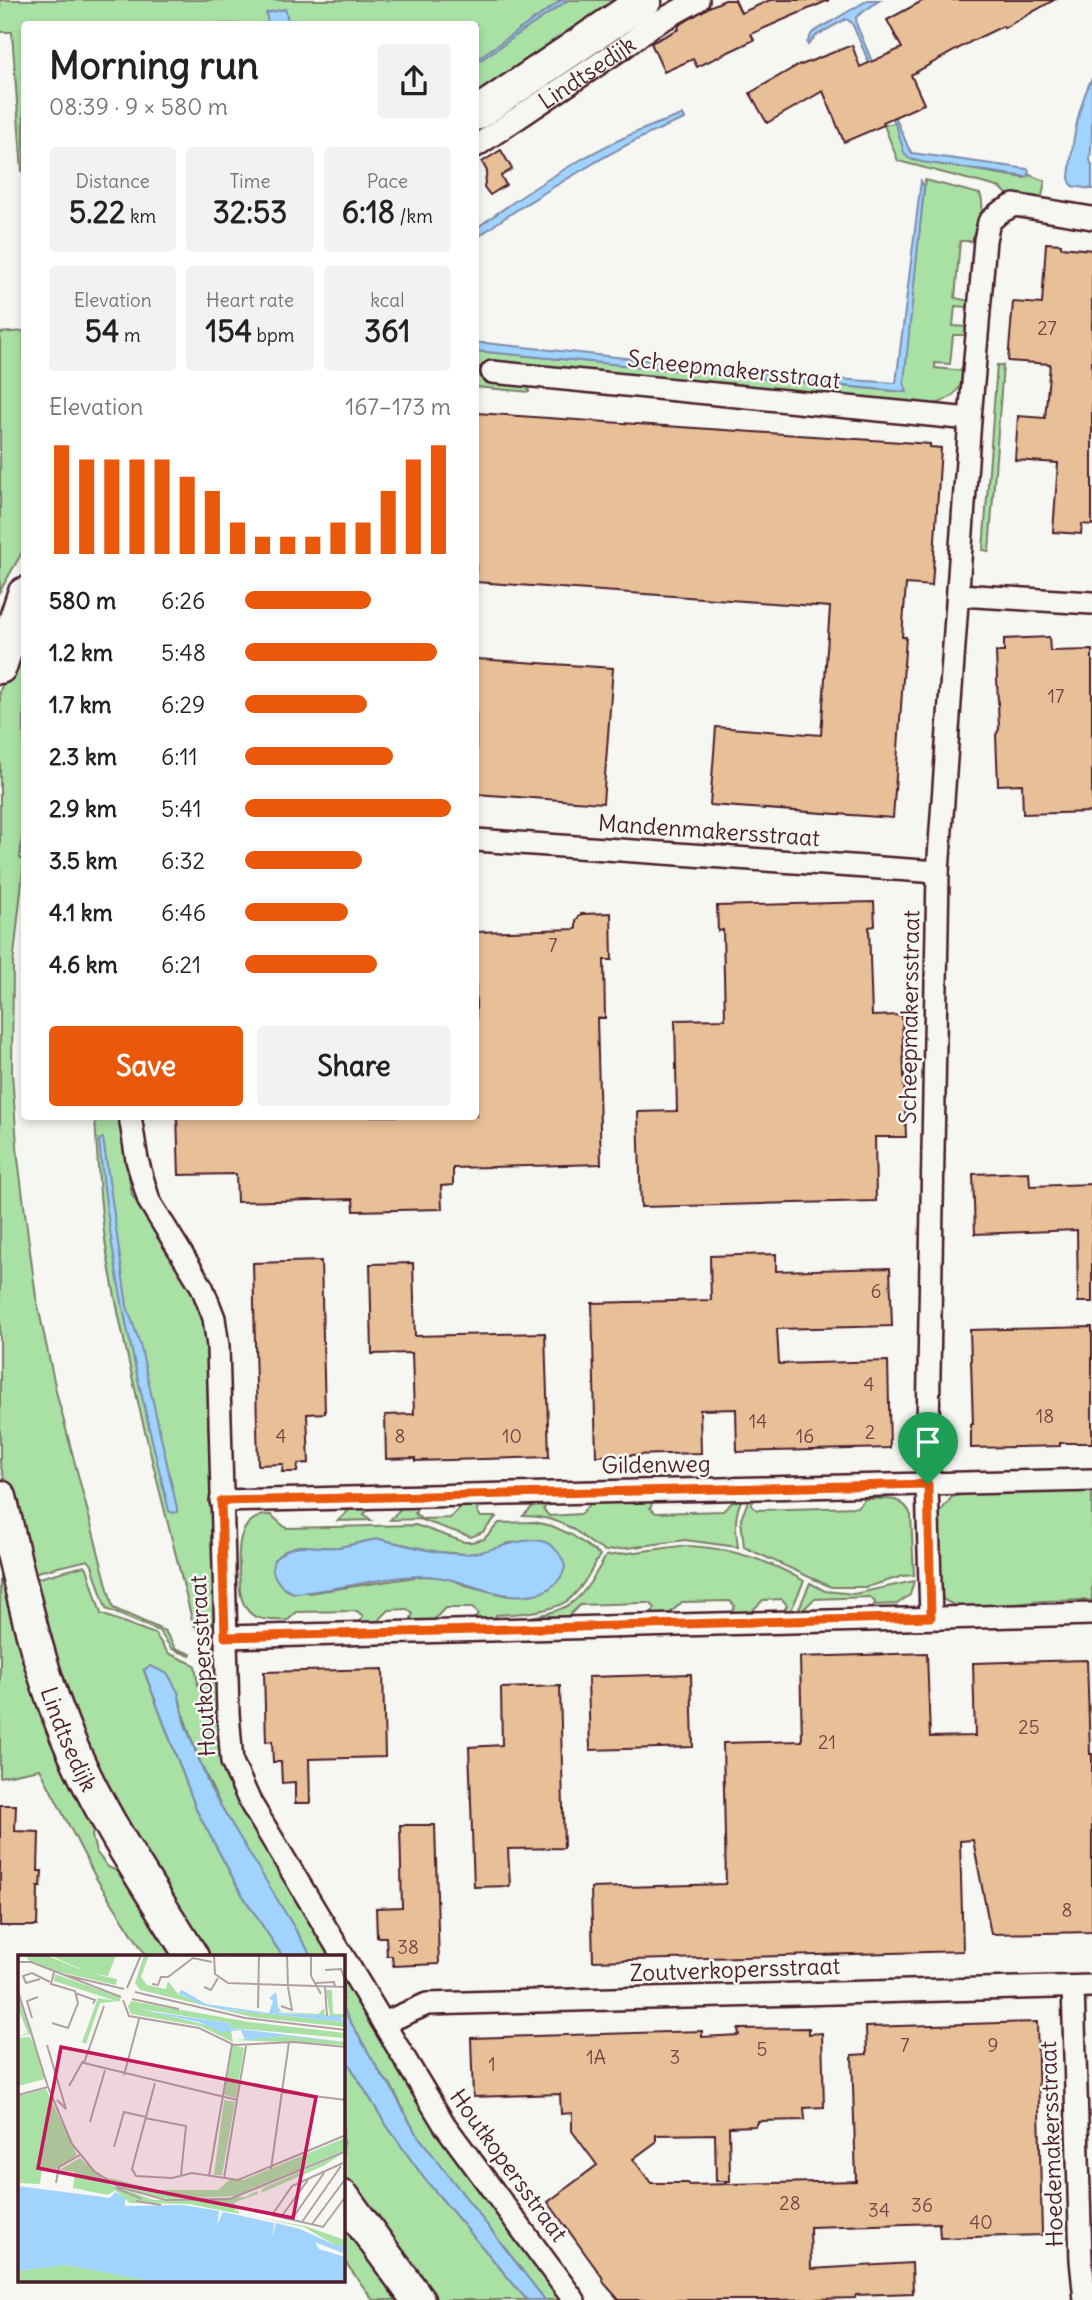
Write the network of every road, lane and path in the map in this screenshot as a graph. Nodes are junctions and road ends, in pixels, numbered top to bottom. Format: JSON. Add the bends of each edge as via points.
{"nodes":[{"id":1,"x":645,"y":0,"type":"edge"},
{"id":2,"x":698,"y":0,"type":"edge"},
{"id":3,"x":479,"y":112,"type":"edge"},
{"id":4,"x":479,"y":143,"type":"edge"},
{"id":5,"x":1092,"y":218,"type":"edge"},
{"id":6,"x":492,"y":372,"type":"dead end"},
{"id":7,"x":970,"y":419,"type":"junction"},
{"id":8,"x":959,"y":595,"type":"junction"},
{"id":9,"x":21,"y":603,"type":"edge"},
{"id":10,"x":1092,"y":603,"type":"edge"},
{"id":11,"x":0,"y":667,"type":"edge"},
{"id":12,"x":479,"y":840,"type":"edge"},
{"id":13,"x":938,"y":872,"type":"junction"},
{"id":14,"x":131,"y":1120,"type":"edge"},
{"id":15,"x":1092,"y":1480,"type":"edge"},
{"id":16,"x":928,"y":1484,"type":"junction"},
{"id":17,"x":0,"y":1497,"type":"edge"},
{"id":18,"x":221,"y":1501,"type":"junction"},
{"id":19,"x":1092,"y":1614,"type":"edge"},
{"id":20,"x":931,"y":1617,"type":"junction"},
{"id":21,"x":225,"y":1637,"type":"junction"},
{"id":22,"x":191,"y":1955,"type":"edge"},
{"id":23,"x":342,"y":1955,"type":"edge"},
{"id":24,"x":345,"y":1959,"type":"edge"},
{"id":25,"x":1083,"y":1986,"type":"edge"},
{"id":26,"x":384,"y":2024,"type":"junction"},
{"id":27,"x":345,"y":2200,"type":"edge"},
{"id":28,"x":418,"y":2300,"type":"edge"},
{"id":29,"x":574,"y":2300,"type":"edge"},
{"id":30,"x":1085,"y":2300,"type":"edge"}],
"edges":[{"from":1,"to":3,"type":"street","name":"Lindtsedijk"},
{"from":2,"to":4,"type":"street","name":"Lindtsedijk","via":[[653,25]]},
{"from":5,"to":7,"type":"street","name":"Scheepmakersstraat","via":[[1014,205],[989,222]]},
{"from":6,"to":7,"type":"street","name":"Scheepmakersstraat"},
{"from":7,"to":8,"type":"street","name":"Scheepmakersstraat"},
{"from":8,"to":10,"type":"street"},
{"from":8,"to":13,"type":"street","name":"Scheepmakersstraat"},
{"from":9,"to":11,"type":"street"},
{"from":12,"to":13,"type":"street","name":"Mandenmakersstraat"},
{"from":13,"to":16,"type":"street","name":"Scheepmakersstraat"},
{"from":14,"to":18,"type":"street","name":"Houtkopersstraat","via":[[149,1201],[202,1287],[214,1318]]},
{"from":15,"to":16,"type":"street","name":"Gildenweg"},
{"from":16,"to":18,"type":"street","name":"Gildenweg"},
{"from":16,"to":20,"type":"street","name":"Scheepmakersstraat"},
{"from":17,"to":22,"type":"street","name":"Lindtsedijk","via":[[48,1684],[71,1746],[120,1839]]},
{"from":18,"to":21,"type":"street","name":"Houtkopersstraat"},
{"from":19,"to":20,"type":"street"},
{"from":20,"to":21,"type":"street"},
{"from":21,"to":23,"type":"street","name":"Houtkopersstraat","via":[[232,1762],[250,1802]]},
{"from":24,"to":26,"type":"street","name":"Houtkopersstraat"},
{"from":25,"to":26,"type":"street","name":"Zoutverkopersstraat","via":[[427,2004]]},
{"from":25,"to":30,"type":"street","name":"Hoedemakersstraat","via":[[1081,2260]]},
{"from":26,"to":29,"type":"street","name":"Houtkopersstraat","via":[[444,2124]]},
{"from":27,"to":28,"type":"street"}]}
